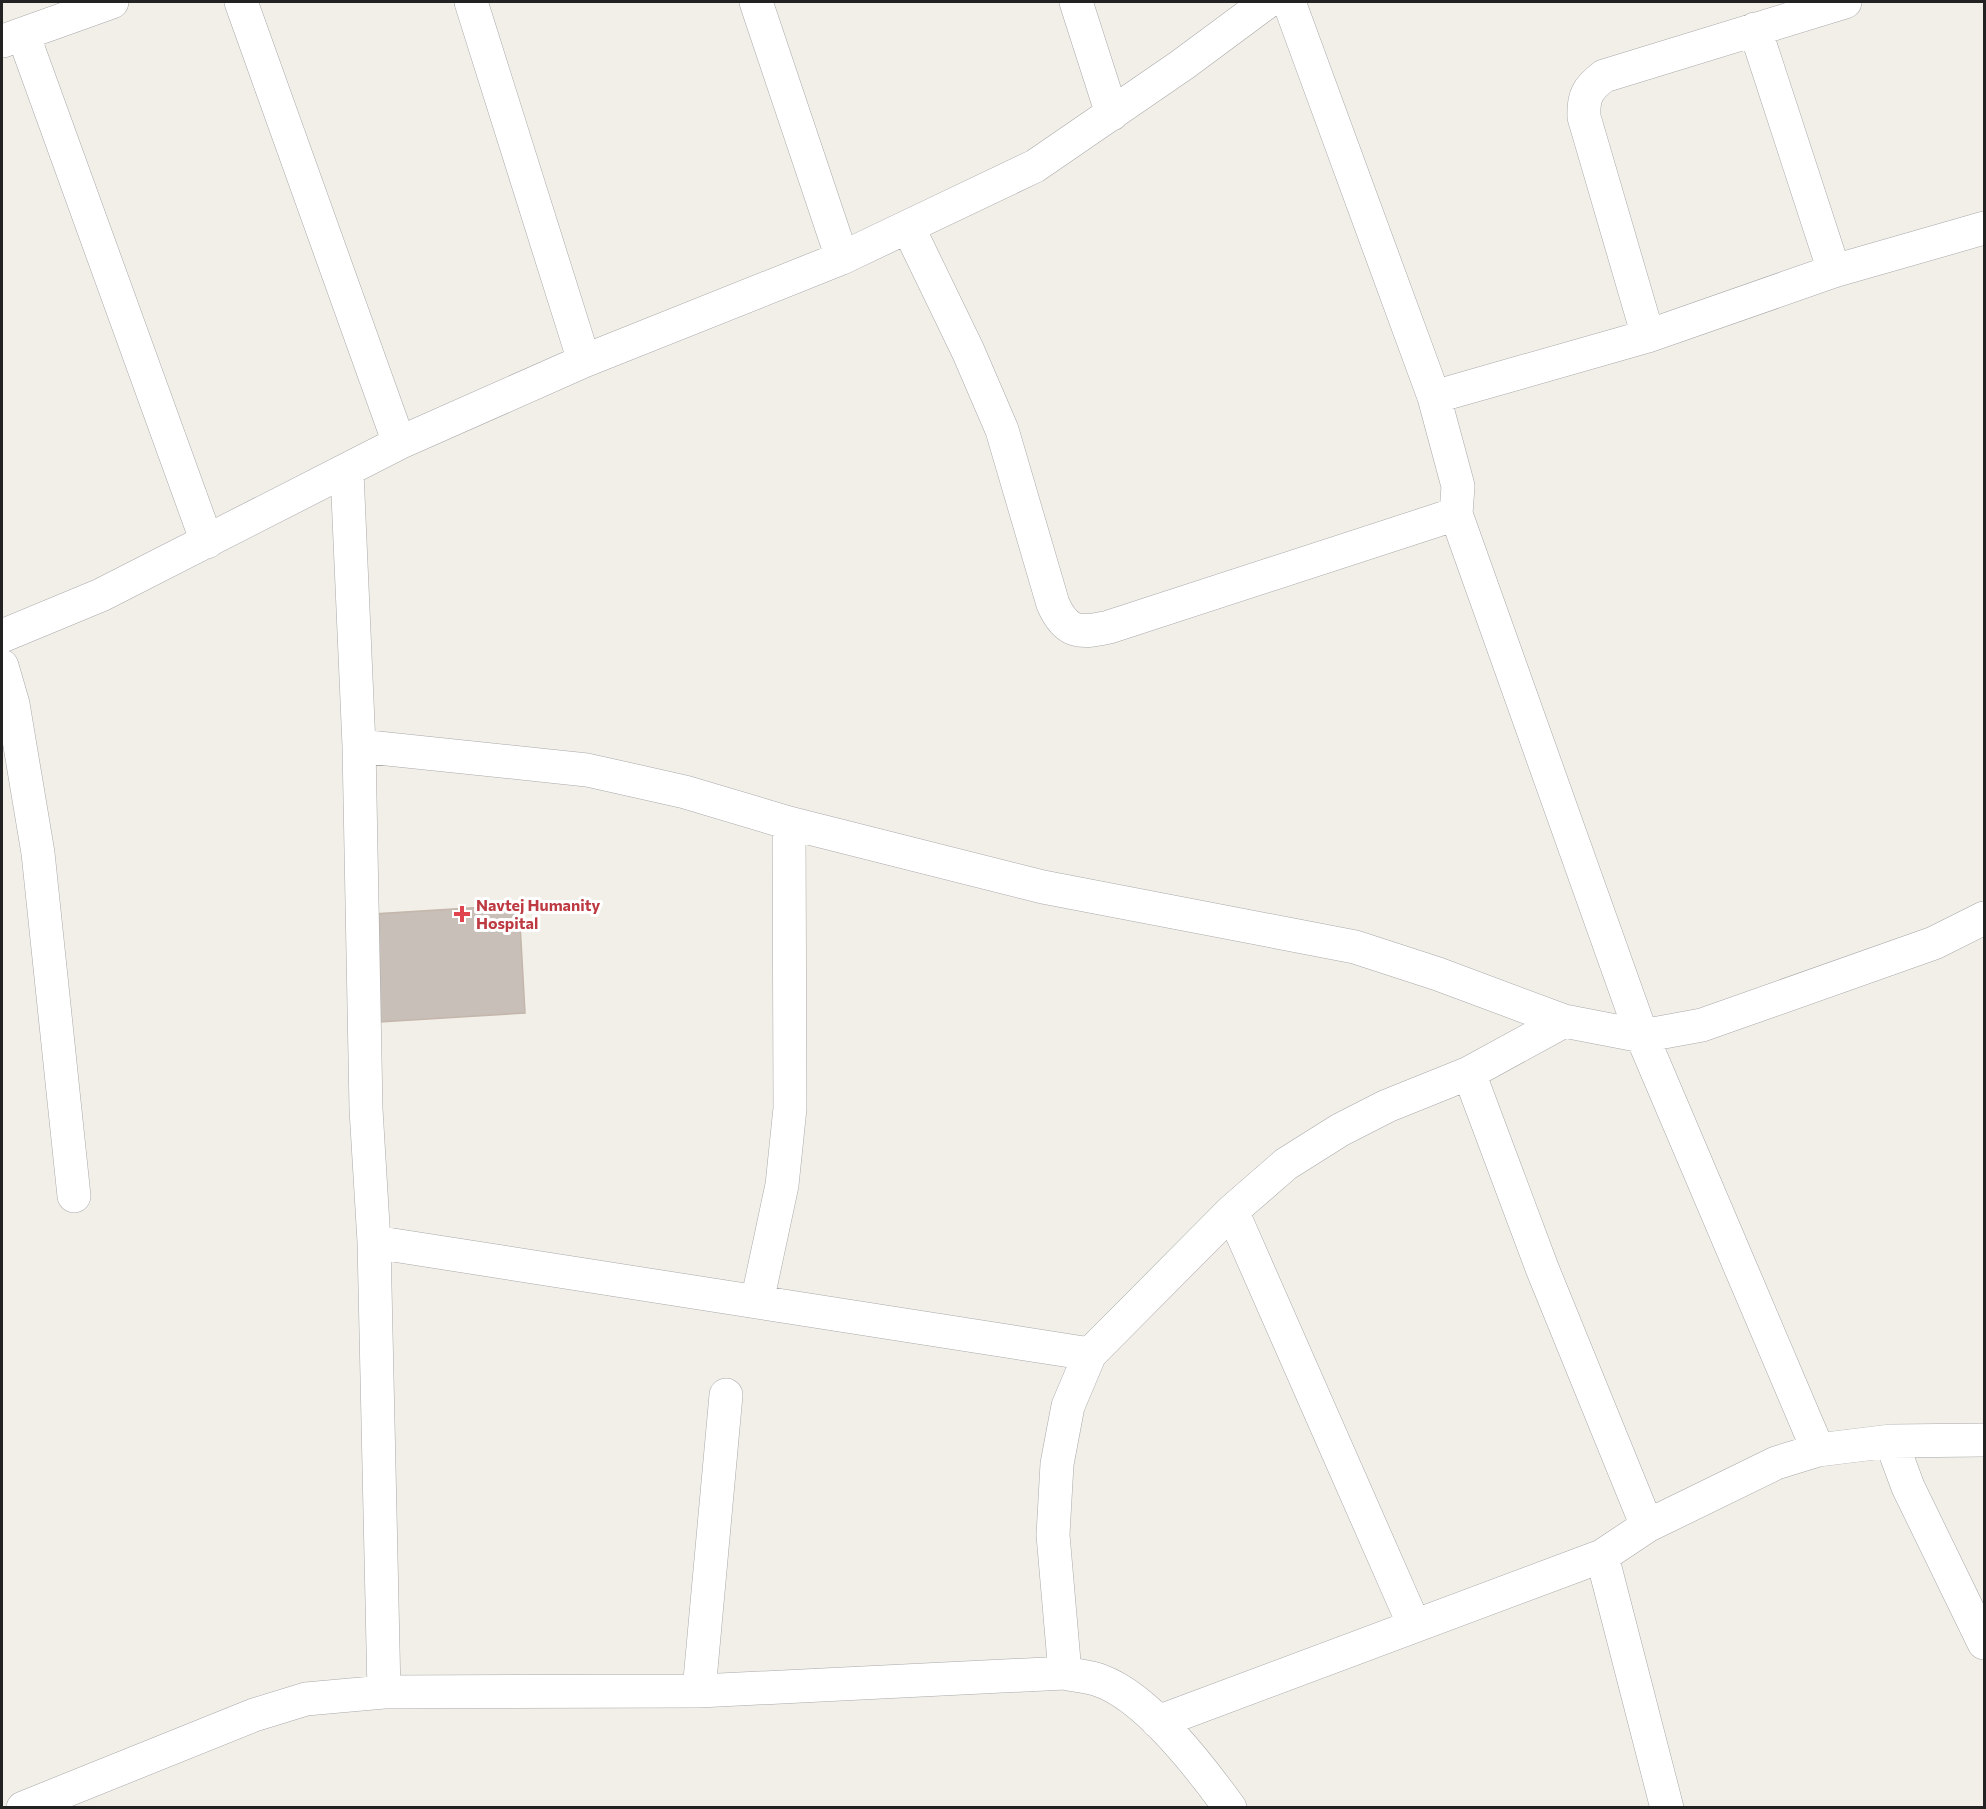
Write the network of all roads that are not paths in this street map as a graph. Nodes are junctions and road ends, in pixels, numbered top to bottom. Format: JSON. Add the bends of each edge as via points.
{"nodes":[{"id":1,"x":112,"y":2,"type":"edge"},
{"id":2,"x":241,"y":2,"type":"edge"},
{"id":3,"x":471,"y":2,"type":"edge"},
{"id":4,"x":756,"y":2,"type":"edge"},
{"id":5,"x":1076,"y":2,"type":"edge"},
{"id":6,"x":1267,"y":2,"type":"edge"},
{"id":7,"x":1289,"y":2,"type":"edge"},
{"id":8,"x":1845,"y":2,"type":"edge"},
{"id":9,"x":1755,"y":29,"type":"junction"},
{"id":10,"x":12,"y":38,"type":"edge"},
{"id":11,"x":1112,"y":114,"type":"junction"},
{"id":12,"x":908,"y":227,"type":"junction"},
{"id":13,"x":1984,"y":228,"type":"edge"},
{"id":14,"x":842,"y":258,"type":"junction"},
{"id":15,"x":1834,"y":271,"type":"junction"},
{"id":16,"x":1648,"y":336,"type":"junction"},
{"id":17,"x":584,"y":361,"type":"junction"},
{"id":18,"x":1434,"y":397,"type":"junction"},
{"id":19,"x":399,"y":443,"type":"junction"},
{"id":20,"x":347,"y":472,"type":"junction"},
{"id":21,"x":1456,"y":514,"type":"junction"},
{"id":22,"x":207,"y":542,"type":"junction"},
{"id":23,"x":4,"y":627,"type":"edge"},
{"id":24,"x":2,"y":666,"type":"edge"},
{"id":25,"x":359,"y":746,"type":"junction"},
{"id":26,"x":789,"y":823,"type":"junction"},
{"id":27,"x":1984,"y":918,"type":"edge"},
{"id":28,"x":1564,"y":1021,"type":"junction"},
{"id":29,"x":1642,"y":1036,"type":"junction"},
{"id":30,"x":1468,"y":1073,"type":"junction"},
{"id":31,"x":74,"y":1196,"type":"dead end"},
{"id":32,"x":1232,"y":1211,"type":"junction"},
{"id":33,"x":374,"y":1242,"type":"junction"},
{"id":34,"x":757,"y":1302,"type":"junction"},
{"id":35,"x":1090,"y":1354,"type":"junction"},
{"id":36,"x":726,"y":1395,"type":"dead end"},
{"id":37,"x":1984,"y":1440,"type":"edge"},
{"id":38,"x":1891,"y":1441,"type":"junction"},
{"id":39,"x":1818,"y":1450,"type":"junction"},
{"id":40,"x":1647,"y":1526,"type":"junction"},
{"id":41,"x":1602,"y":1556,"type":"junction"},
{"id":42,"x":1414,"y":1625,"type":"junction"},
{"id":43,"x":1984,"y":1643,"type":"edge"},
{"id":44,"x":1065,"y":1673,"type":"junction"},
{"id":45,"x":699,"y":1691,"type":"junction"},
{"id":46,"x":384,"y":1692,"type":"junction"},
{"id":47,"x":1158,"y":1722,"type":"junction"},
{"id":48,"x":23,"y":1808,"type":"edge"},
{"id":49,"x":1230,"y":1808,"type":"edge"},
{"id":50,"x":1667,"y":1808,"type":"edge"}],
"edges":[{"from":1,"to":10,"type":"street"},
{"from":2,"to":19,"type":"street"},
{"from":3,"to":17,"type":"street"},
{"from":4,"to":14,"type":"street"},
{"from":5,"to":11,"type":"street"},
{"from":6,"to":11,"type":"street"},
{"from":7,"to":18,"type":"street"},
{"from":8,"to":9,"type":"street"},
{"from":9,"to":15,"type":"street"},
{"from":9,"to":16,"type":"street","via":[[1604,76],[1589,87],[1583,102],[1584,117]]},
{"from":10,"to":22,"type":"street"},
{"from":11,"to":12,"type":"street","via":[[1035,166]]},
{"from":12,"to":14,"type":"street"},
{"from":12,"to":21,"type":"street","via":[[1002,430],[1053,604],[1061,621],[1075,630],[1109,627]]},
{"from":13,"to":15,"type":"street"},
{"from":14,"to":17,"type":"street"},
{"from":15,"to":16,"type":"street"},
{"from":16,"to":18,"type":"street"},
{"from":17,"to":19,"type":"street"},
{"from":18,"to":21,"type":"street","via":[[1458,486]]},
{"from":19,"to":20,"type":"street"},
{"from":20,"to":22,"type":"street"},
{"from":20,"to":25,"type":"street"},
{"from":21,"to":29,"type":"street"},
{"from":22,"to":23,"type":"street","via":[[101,595]]},
{"from":24,"to":31,"type":"street","via":[[38,853]]},
{"from":25,"to":26,"type":"street","via":[[587,770],[685,792]]},
{"from":25,"to":33,"type":"street","via":[[366,1109]]},
{"from":26,"to":28,"type":"street","via":[[1043,887],[1355,947]]},
{"from":26,"to":34,"type":"street","via":[[789,1108],[782,1185]]},
{"from":27,"to":29,"type":"street","via":[[1934,943],[1702,1025]]},
{"from":28,"to":29,"type":"street"},
{"from":28,"to":30,"type":"street"},
{"from":29,"to":39,"type":"street"},
{"from":30,"to":32,"type":"street","via":[[1340,1130],[1286,1164]]},
{"from":30,"to":40,"type":"street"},
{"from":32,"to":35,"type":"street"},
{"from":32,"to":42,"type":"street"},
{"from":33,"to":34,"type":"street"},
{"from":33,"to":46,"type":"street"},
{"from":34,"to":35,"type":"street"},
{"from":35,"to":44,"type":"street","via":[[1068,1406],[1057,1464],[1053,1535]]},
{"from":36,"to":45,"type":"street"},
{"from":37,"to":38,"type":"street"},
{"from":38,"to":39,"type":"street"},
{"from":38,"to":43,"type":"street","via":[[1908,1486]]},
{"from":39,"to":40,"type":"street","via":[[1776,1463]]},
{"from":40,"to":41,"type":"street"},
{"from":41,"to":42,"type":"street"},
{"from":41,"to":50,"type":"street"},
{"from":42,"to":47,"type":"street"},
{"from":44,"to":45,"type":"street"},
{"from":44,"to":47,"type":"street","via":[[1101,1681],[1130,1696]]},
{"from":45,"to":46,"type":"street"},
{"from":46,"to":48,"type":"street","via":[[306,1699],[254,1715]]},
{"from":47,"to":49,"type":"street"}]}
